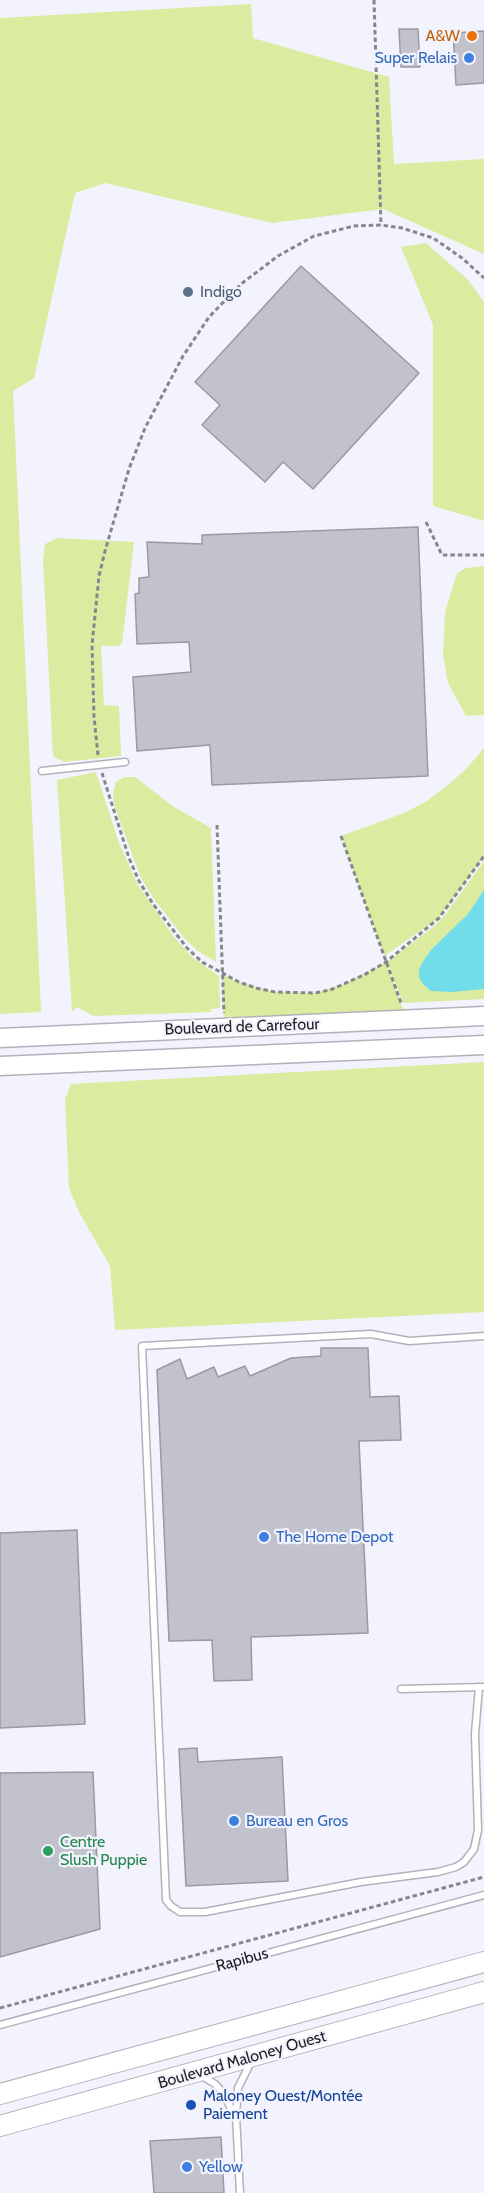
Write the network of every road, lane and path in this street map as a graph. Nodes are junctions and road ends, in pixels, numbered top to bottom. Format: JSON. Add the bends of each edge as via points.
{"nodes":[{"id":1,"x":374,"y":0,"type":"edge"},
{"id":2,"x":381,"y":225,"type":"junction"},
{"id":3,"x":484,"y":278,"type":"edge"},
{"id":4,"x":426,"y":522,"type":"dead end"},
{"id":5,"x":484,"y":555,"type":"edge"},
{"id":6,"x":125,"y":762,"type":"dead end"},
{"id":7,"x":99,"y":764,"type":"junction"},
{"id":8,"x":42,"y":771,"type":"dead end"},
{"id":9,"x":217,"y":825,"type":"dead end"},
{"id":10,"x":341,"y":836,"type":"dead end"},
{"id":11,"x":484,"y":856,"type":"edge"},
{"id":12,"x":386,"y":962,"type":"junction"},
{"id":13,"x":222,"y":974,"type":"junction"},
{"id":14,"x":484,"y":1016,"type":"edge"},
{"id":15,"x":407,"y":1020,"type":"junction"},
{"id":16,"x":224,"y":1028,"type":"junction"},
{"id":17,"x":0,"y":1038,"type":"edge"},
{"id":18,"x":484,"y":1045,"type":"edge"},
{"id":19,"x":0,"y":1066,"type":"edge"},
{"id":20,"x":484,"y":1336,"type":"edge"},
{"id":21,"x":481,"y":1687,"type":"edge"},
{"id":22,"x":401,"y":1689,"type":"dead end"},
{"id":23,"x":484,"y":1877,"type":"edge"},
{"id":24,"x":484,"y":1894,"type":"edge"},
{"id":25,"x":484,"y":1962,"type":"edge"},
{"id":26,"x":484,"y":1992,"type":"edge"},
{"id":27,"x":0,"y":2008,"type":"edge"},
{"id":28,"x":0,"y":2025,"type":"edge"},
{"id":29,"x":254,"y":2057,"type":"junction"},
{"id":30,"x":195,"y":2073,"type":"junction"},
{"id":31,"x":0,"y":2094,"type":"edge"},
{"id":32,"x":236,"y":2116,"type":"junction"},
{"id":33,"x":0,"y":2126,"type":"edge"},
{"id":34,"x":240,"y":2193,"type":"edge"}],
"edges":[{"from":1,"to":2,"type":"path"},
{"from":2,"to":3,"type":"path","via":[[433,238]]},
{"from":2,"to":7,"type":"path","via":[[354,226],[314,236],[278,256],[241,284],[209,317],[154,406],[129,469],[99,576],[92,645]]},
{"from":4,"to":5,"type":"path","via":[[442,555]]},
{"from":6,"to":7,"type":"lane"},
{"from":7,"to":8,"type":"lane"},
{"from":7,"to":13,"type":"path","via":[[139,881],[187,948]]},
{"from":9,"to":13,"type":"path"},
{"from":10,"to":12,"type":"path"},
{"from":11,"to":12,"type":"path","via":[[439,918]]},
{"from":12,"to":13,"type":"path","via":[[330,990],[309,993],[256,988]]},
{"from":12,"to":15,"type":"path"},
{"from":13,"to":16,"type":"path"},
{"from":14,"to":15,"type":"street","name":"Boulevard de Carrefour"},
{"from":15,"to":16,"type":"street","name":"Boulevard de Carrefour"},
{"from":16,"to":17,"type":"street","name":"Boulevard de Carrefour"},
{"from":18,"to":19,"type":"street","name":"Boulevard de Carrefour"},
{"from":20,"to":21,"type":"lane","via":[[409,1341],[371,1334],[142,1346],[166,1900],[180,1912],[205,1912],[456,1867],[469,1856],[477,1840],[475,1734]]},
{"from":21,"to":22,"type":"lane"},
{"from":23,"to":27,"type":"path"},
{"from":24,"to":28,"type":"lane","name":"Rapibus"},
{"from":25,"to":31,"type":"main road","name":"Boulevard Maloney Ouest"},
{"from":26,"to":29,"type":"main road","name":"Boulevard Maloney Ouest"},
{"from":29,"to":30,"type":"main road","name":"Boulevard Maloney Ouest"},
{"from":29,"to":32,"type":"lane","via":[[238,2088]]},
{"from":30,"to":32,"type":"lane","via":[[215,2084]]},
{"from":30,"to":33,"type":"main road","name":"Boulevard Maloney Ouest"},
{"from":32,"to":34,"type":"lane"}]}
